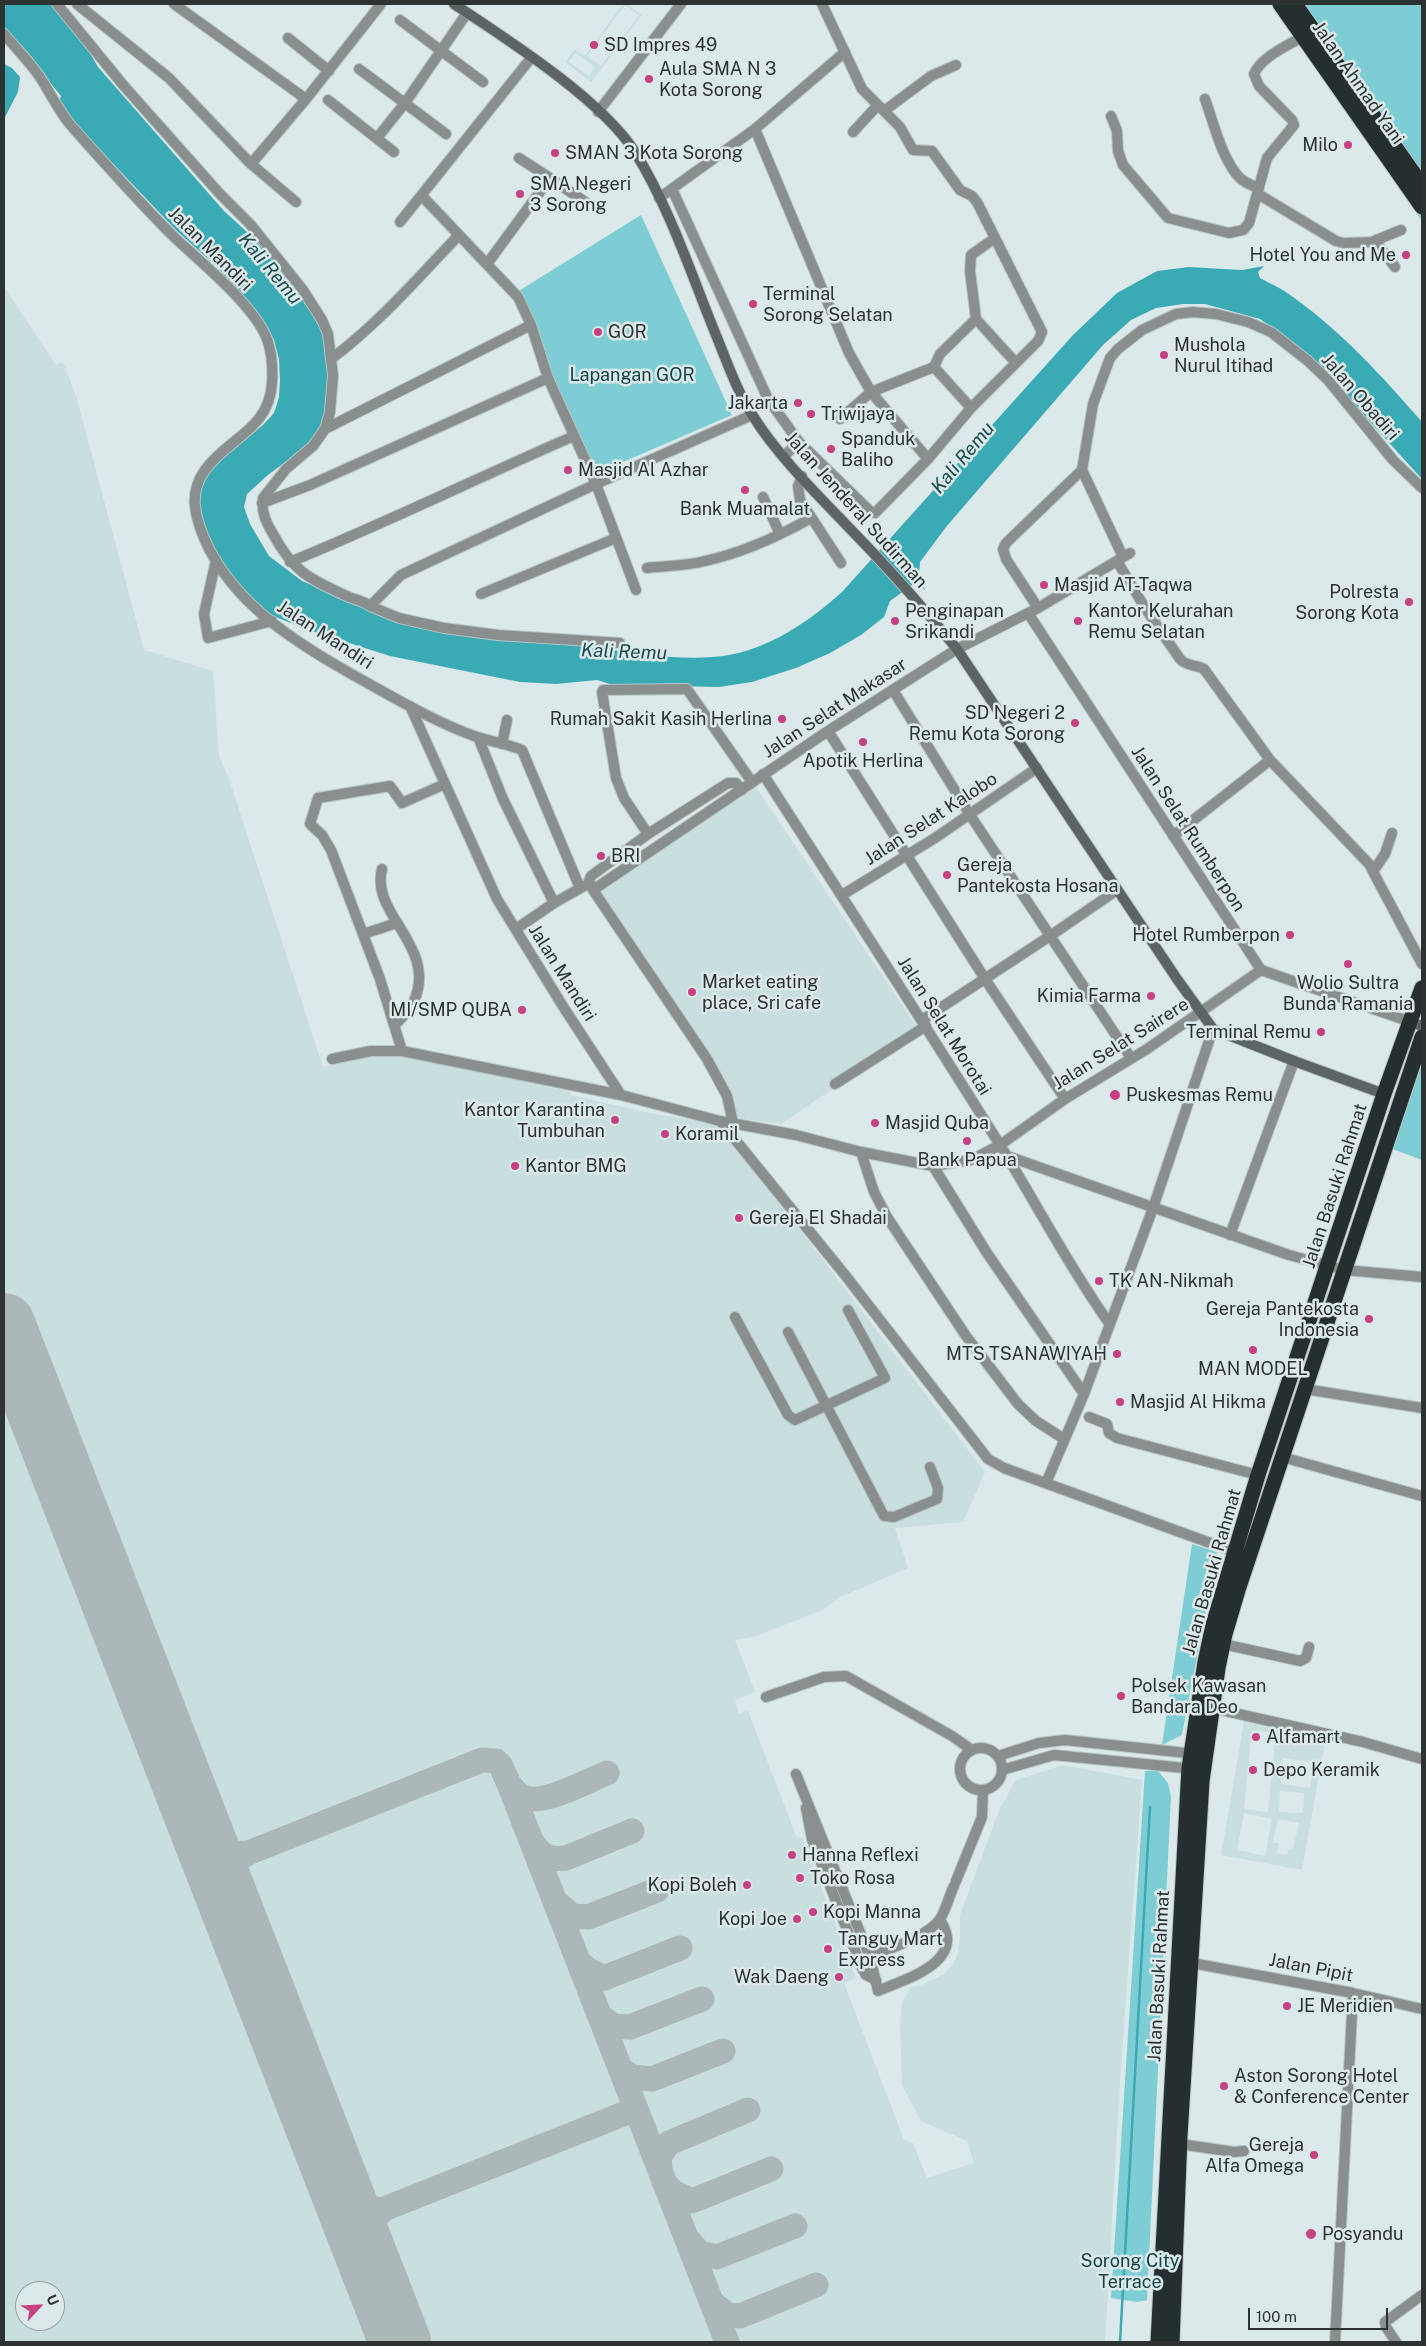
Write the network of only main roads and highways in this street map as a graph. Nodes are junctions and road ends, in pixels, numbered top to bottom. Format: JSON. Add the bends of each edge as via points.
{"nodes":[{"id":1,"x":454,"y":4,"type":"edge"},
{"id":2,"x":1280,"y":4,"type":"edge"},
{"id":3,"x":1295,"y":4,"type":"edge"},
{"id":4,"x":1422,"y":185,"type":"edge"},
{"id":5,"x":1422,"y":207,"type":"edge"},
{"id":6,"x":1422,"y":988,"type":"edge"},
{"id":7,"x":1417,"y":1024,"type":"edge"},
{"id":8,"x":1422,"y":1037,"type":"edge"},
{"id":9,"x":1384,"y":1094,"type":"junction"},
{"id":10,"x":1252,"y":1524,"type":"junction"},
{"id":11,"x":1198,"y":1762,"type":"junction"},
{"id":12,"x":1177,"y":2105,"type":"junction"},
{"id":13,"x":1166,"y":2309,"type":"junction"},
{"id":14,"x":1158,"y":2342,"type":"edge"},
{"id":15,"x":1172,"y":2342,"type":"edge"}],
"edges":[{"from":1,"to":9,"type":"main road","name":"Jalan Jenderal Sudirman","via":[[587,100],[634,151],[659,198],[752,415],[784,456],[957,649],[1200,1014],[1213,1029]]},
{"from":2,"to":5,"type":"highway","name":"Jalan Ahmad Yani"},
{"from":3,"to":4,"type":"highway"},
{"from":6,"to":7,"type":"highway","name":"Jalan Basuki Rahmat"},
{"from":7,"to":9,"type":"highway","name":"Jalan Basuki Rahmat"},
{"from":8,"to":10,"type":"highway","via":[[1282,1457]]},
{"from":9,"to":10,"type":"highway","name":"Jalan Basuki Rahmat","via":[[1258,1475]]},
{"from":10,"to":11,"type":"highway"},
{"from":10,"to":11,"type":"highway","name":"Jalan Basuki Rahmat","via":[[1235,1552],[1213,1626]]},
{"from":11,"to":12,"type":"highway","via":[[1192,1963]]},
{"from":11,"to":12,"type":"highway","name":"Jalan Basuki Rahmat","via":[[1177,1965]]},
{"from":12,"to":13,"type":"highway","name":"Jalan Basuki Rahmat"},
{"from":12,"to":13,"type":"highway","via":[[1180,2144]]},
{"from":13,"to":14,"type":"highway","name":"Jalan Basuki Rahmat"},
{"from":13,"to":15,"type":"highway"}]}
